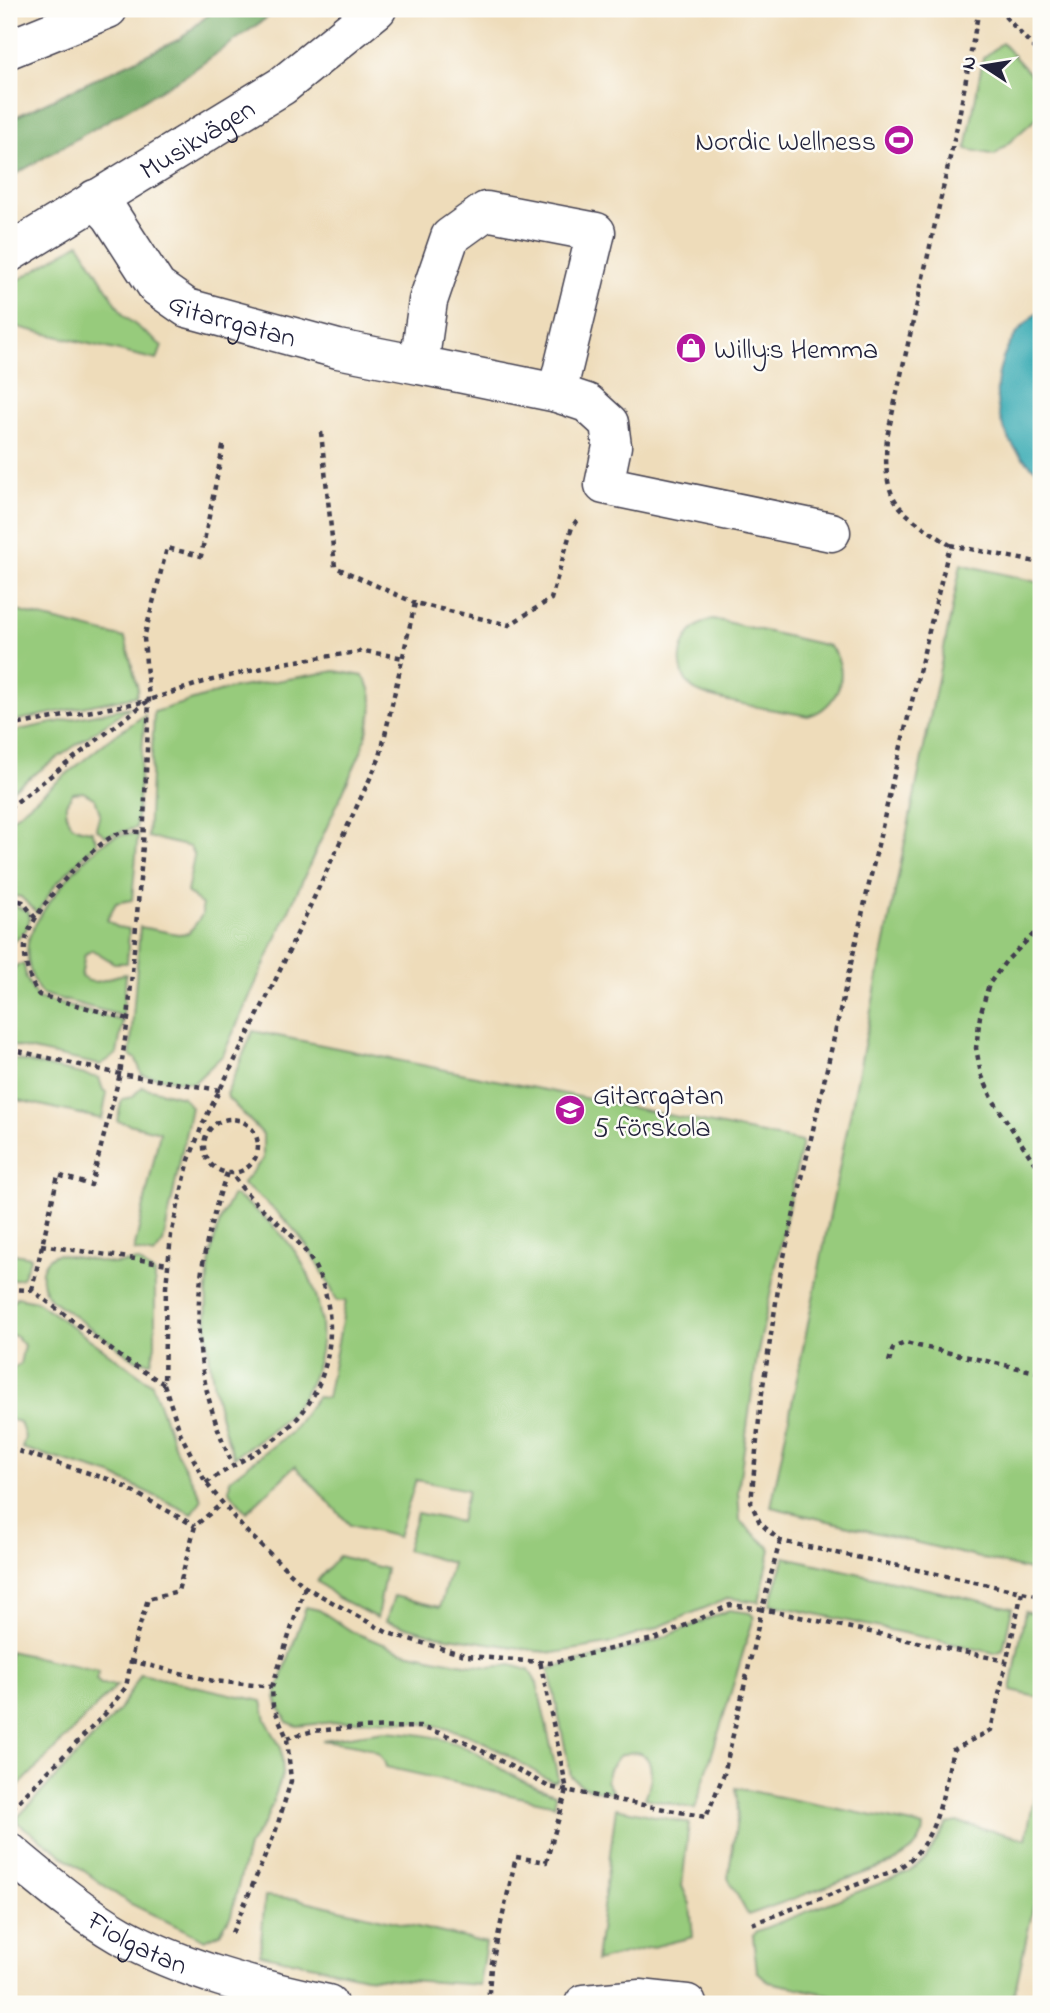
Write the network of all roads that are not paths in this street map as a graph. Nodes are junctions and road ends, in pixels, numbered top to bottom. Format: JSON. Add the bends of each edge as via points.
{"nodes":[{"id":1,"x":108,"y":9,"type":"edge"},
{"id":2,"x":377,"y":9,"type":"edge"},
{"id":3,"x":9,"y":49,"type":"edge"},
{"id":4,"x":95,"y":199,"type":"junction"},
{"id":5,"x":9,"y":253,"type":"edge"},
{"id":6,"x":419,"y":365,"type":"junction"},
{"id":7,"x":557,"y":393,"type":"junction"},
{"id":8,"x":831,"y":532,"type":"dead end"},
{"id":9,"x":9,"y":1852,"type":"edge"},
{"id":10,"x":328,"y":2004,"type":"edge"},
{"id":11,"x":583,"y":2004,"type":"edge"},
{"id":12,"x":687,"y":2004,"type":"edge"}],
"edges":[{"from":1,"to":3,"type":"street"},
{"from":2,"to":4,"type":"street","name":"Musikvägen","via":[[282,86]]},
{"from":4,"to":5,"type":"street","name":"Musikvägen"},
{"from":4,"to":6,"type":"street","name":"Gitarrgatan","via":[[158,287],[187,309]]},
{"from":6,"to":7,"type":"street","name":"Gitarrgatan"},
{"from":6,"to":7,"type":"street","via":[[428,302],[450,237],[486,211],[596,232]]},
{"from":7,"to":8,"type":"street","name":"Gitarrgatan","via":[[587,403],[608,422],[612,446],[604,485]]},
{"from":9,"to":10,"type":"street","name":"Fiolgatan","via":[[58,1894],[120,1935],[214,1975]]},
{"from":11,"to":12,"type":"street","via":[[640,1998]]}]}
